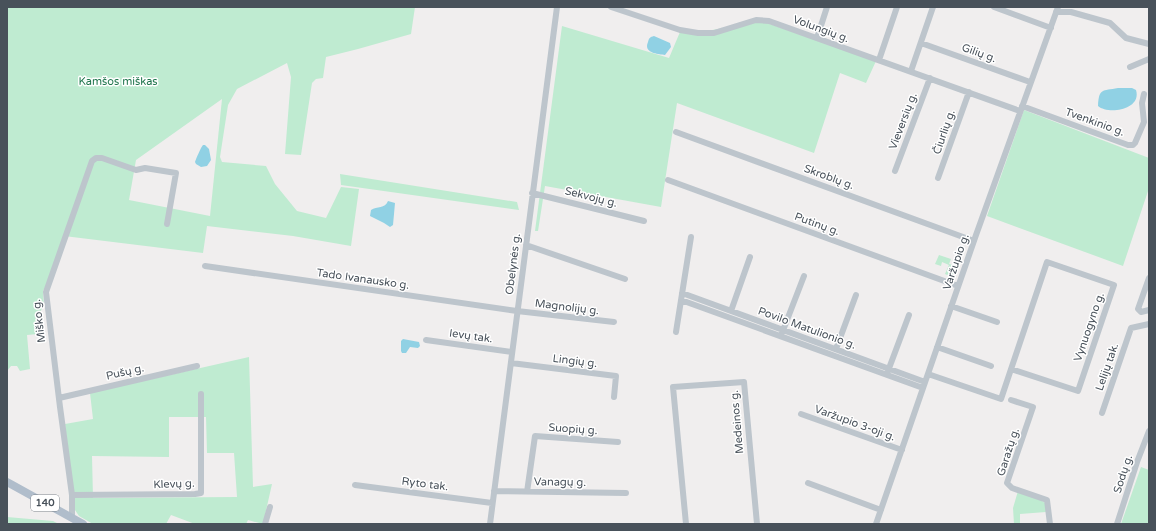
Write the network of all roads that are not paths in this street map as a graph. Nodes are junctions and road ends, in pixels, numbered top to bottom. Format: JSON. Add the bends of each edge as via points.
{"nodes":[{"id":1,"x":557,"y":7,"type":"edge"},
{"id":2,"x":611,"y":7,"type":"edge"},
{"id":3,"x":827,"y":7,"type":"edge"},
{"id":4,"x":897,"y":7,"type":"edge"},
{"id":5,"x":932,"y":7,"type":"edge"},
{"id":6,"x":994,"y":7,"type":"edge"},
{"id":7,"x":1057,"y":9,"type":"edge"},
{"id":8,"x":1051,"y":28,"type":"junction"},
{"id":9,"x":817,"y":38,"type":"junction"},
{"id":10,"x":921,"y":43,"type":"junction"},
{"id":11,"x":1149,"y":44,"type":"edge"},
{"id":12,"x":1149,"y":59,"type":"edge"},
{"id":13,"x":879,"y":60,"type":"junction"},
{"id":14,"x":1130,"y":67,"type":"dead end"},
{"id":15,"x":910,"y":72,"type":"junction"},
{"id":16,"x":930,"y":78,"type":"junction"},
{"id":17,"x":1030,"y":82,"type":"junction"},
{"id":18,"x":969,"y":92,"type":"junction"},
{"id":19,"x":1144,"y":94,"type":"dead end"},
{"id":20,"x":1021,"y":108,"type":"junction"},
{"id":21,"x":676,"y":132,"type":"dead end"},
{"id":22,"x":895,"y":171,"type":"dead end"},
{"id":23,"x":938,"y":178,"type":"dead end"},
{"id":24,"x":668,"y":180,"type":"dead end"},
{"id":25,"x":532,"y":193,"type":"junction"},
{"id":26,"x":644,"y":221,"type":"dead end"},
{"id":27,"x":167,"y":224,"type":"dead end"},
{"id":28,"x":692,"y":237,"type":"dead end"},
{"id":29,"x":974,"y":241,"type":"junction"},
{"id":30,"x":526,"y":245,"type":"junction"},
{"id":31,"x":750,"y":257,"type":"dead end"},
{"id":32,"x":205,"y":266,"type":"dead end"},
{"id":33,"x":804,"y":276,"type":"dead end"},
{"id":34,"x":1149,"y":278,"type":"edge"},
{"id":35,"x":625,"y":280,"type":"dead end"},
{"id":36,"x":958,"y":286,"type":"junction"},
{"id":37,"x":856,"y":295,"type":"dead end"},
{"id":38,"x":682,"y":296,"type":"junction"},
{"id":39,"x":951,"y":306,"type":"junction"},
{"id":40,"x":1149,"y":310,"type":"edge"},
{"id":41,"x":517,"y":311,"type":"junction"},
{"id":42,"x":731,"y":311,"type":"junction"},
{"id":43,"x":909,"y":314,"type":"dead end"},
{"id":44,"x":614,"y":322,"type":"dead end"},
{"id":45,"x":997,"y":322,"type":"dead end"},
{"id":46,"x":1149,"y":324,"type":"edge"},
{"id":47,"x":676,"y":332,"type":"dead end"},
{"id":48,"x":782,"y":333,"type":"junction"},
{"id":49,"x":426,"y":340,"type":"dead end"},
{"id":50,"x":937,"y":348,"type":"junction"},
{"id":51,"x":836,"y":350,"type":"junction"},
{"id":52,"x":512,"y":352,"type":"junction"},
{"id":53,"x":511,"y":363,"type":"junction"},
{"id":54,"x":197,"y":366,"type":"dead end"},
{"id":55,"x":991,"y":366,"type":"dead end"},
{"id":56,"x":1011,"y":369,"type":"junction"},
{"id":57,"x":888,"y":372,"type":"junction"},
{"id":58,"x":928,"y":374,"type":"junction"},
{"id":59,"x":924,"y":385,"type":"junction"},
{"id":60,"x":200,"y":394,"type":"dead end"},
{"id":61,"x":614,"y":396,"type":"dead end"},
{"id":62,"x":59,"y":398,"type":"junction"},
{"id":63,"x":1011,"y":400,"type":"dead end"},
{"id":64,"x":1102,"y":413,"type":"dead end"},
{"id":65,"x":801,"y":414,"type":"dead end"},
{"id":66,"x":1149,"y":431,"type":"edge"},
{"id":67,"x":618,"y":442,"type":"dead end"},
{"id":68,"x":902,"y":450,"type":"junction"},
{"id":69,"x":7,"y":482,"type":"edge"},
{"id":70,"x":808,"y":483,"type":"dead end"},
{"id":71,"x":355,"y":485,"type":"dead end"},
{"id":72,"x":494,"y":491,"type":"junction"},
{"id":73,"x":528,"y":492,"type":"junction"},
{"id":74,"x":626,"y":493,"type":"dead end"},
{"id":75,"x":72,"y":495,"type":"junction"},
{"id":76,"x":492,"y":503,"type":"junction"},
{"id":77,"x":270,"y":507,"type":"dead end"},
{"id":78,"x":882,"y":510,"type":"junction"},
{"id":79,"x":72,"y":518,"type":"junction"},
{"id":80,"x":83,"y":524,"type":"edge"},
{"id":81,"x":265,"y":524,"type":"edge"},
{"id":82,"x":490,"y":524,"type":"edge"},
{"id":83,"x":686,"y":524,"type":"edge"},
{"id":84,"x":757,"y":524,"type":"edge"},
{"id":85,"x":876,"y":524,"type":"edge"},
{"id":86,"x":1050,"y":524,"type":"edge"},
{"id":87,"x":1117,"y":524,"type":"edge"}],
"edges":[{"from":1,"to":25,"type":"street","name":"Obelynės g."},
{"from":2,"to":9,"type":"street","name":"Volungių g.","via":[[702,34],[763,20]]},
{"from":3,"to":9,"type":"street"},
{"from":4,"to":13,"type":"street"},
{"from":5,"to":10,"type":"street"},
{"from":6,"to":8,"type":"street"},
{"from":7,"to":8,"type":"street","name":"Varžupio g."},
{"from":7,"to":11,"type":"street","via":[[1110,23],[1126,38]]},
{"from":8,"to":17,"type":"street","name":"Varžupio g."},
{"from":9,"to":13,"type":"street","name":"Volungių g."},
{"from":10,"to":15,"type":"street"},
{"from":10,"to":17,"type":"street","name":"Gilių g."},
{"from":12,"to":14,"type":"street"},
{"from":13,"to":15,"type":"street","name":"Volungių g."},
{"from":15,"to":16,"type":"street","name":"Volungių g."},
{"from":16,"to":18,"type":"street","name":"Volungių g."},
{"from":16,"to":22,"type":"street","name":"Vieversių g."},
{"from":17,"to":20,"type":"street","name":"Varžupio g."},
{"from":18,"to":20,"type":"street","name":"Volungių g."},
{"from":18,"to":23,"type":"street","name":"Čiurlių g."},
{"from":19,"to":20,"type":"street","name":"Tvenkinio g.","via":[[1144,122],[1136,143],[1132,145]]},
{"from":20,"to":29,"type":"street","name":"Varžupio g."},
{"from":21,"to":29,"type":"street","name":"Skroblų g."},
{"from":24,"to":36,"type":"street","name":"Putinų g."},
{"from":25,"to":26,"type":"street","name":"Sekvojų g."},
{"from":25,"to":30,"type":"street","name":"Obelynės g."},
{"from":27,"to":62,"type":"street","name":"Miško g.","via":[[176,173],[145,168],[136,170],[102,158],[92,161],[46,292]]},
{"from":28,"to":38,"type":"street"},
{"from":29,"to":36,"type":"street","name":"Varžupio g."},
{"from":30,"to":35,"type":"street"},
{"from":30,"to":41,"type":"street","name":"Obelynės g."},
{"from":31,"to":42,"type":"street"},
{"from":32,"to":41,"type":"street","name":"Tado Ivanausko g."},
{"from":33,"to":48,"type":"street"},
{"from":34,"to":40,"type":"street","via":[[1138,309],[1141,312]]},
{"from":36,"to":39,"type":"street","name":"Varžupio g."},
{"from":37,"to":51,"type":"street"},
{"from":38,"to":42,"type":"street","name":"Povilo Matulionio g."},
{"from":38,"to":47,"type":"street"},
{"from":38,"to":48,"type":"street","name":"Povilo Matulionio g."},
{"from":39,"to":45,"type":"street"},
{"from":39,"to":50,"type":"street","name":"Varžupio g."},
{"from":41,"to":44,"type":"street","name":"Magnolijų g."},
{"from":41,"to":52,"type":"street","name":"Obelynės g."},
{"from":42,"to":48,"type":"street","name":"Povilo Matulionio g."},
{"from":43,"to":57,"type":"street"},
{"from":46,"to":64,"type":"street","name":"Lelijų tak.","via":[[1131,328]]},
{"from":48,"to":51,"type":"street","name":"Povilo Matulionio g."},
{"from":48,"to":57,"type":"street","name":"Povilo Matulionio g."},
{"from":49,"to":52,"type":"street","name":"Ievų tak."},
{"from":50,"to":55,"type":"street"},
{"from":50,"to":58,"type":"street","name":"Varžupio g."},
{"from":51,"to":57,"type":"street","name":"Povilo Matulionio g."},
{"from":52,"to":53,"type":"street","name":"Obelynės g."},
{"from":53,"to":61,"type":"street","name":"Lingių g.","via":[[616,376]]},
{"from":53,"to":72,"type":"street","name":"Obelynės g."},
{"from":54,"to":62,"type":"street","name":"Pušų g."},
{"from":56,"to":56,"type":"street","name":"Vynuogyno g.","via":[[1047,262],[1114,285],[1078,391]]},
{"from":56,"to":58,"type":"street","name":"Vynuogyno g.","via":[[1001,399]]},
{"from":57,"to":59,"type":"street","name":"Povilo Matulionio g."},
{"from":58,"to":59,"type":"street","name":"Varžupio g."},
{"from":59,"to":68,"type":"street","name":"Varžupio g."},
{"from":60,"to":75,"type":"street","name":"Klevų g.","via":[[201,493]]},
{"from":62,"to":75,"type":"street","name":"Miško g."},
{"from":63,"to":86,"type":"street","name":"Garažų g.","via":[[1033,407],[1007,483],[1012,488],[1047,500]]},
{"from":65,"to":68,"type":"street","name":"Varžupio 3-oji g."},
{"from":66,"to":87,"type":"street","name":"Sodų g."},
{"from":67,"to":73,"type":"street","name":"Suopių g.","via":[[535,436]]},
{"from":68,"to":78,"type":"street","name":"Varžupio g."},
{"from":69,"to":79,"type":"main road","number":"140"},
{"from":70,"to":78,"type":"street"},
{"from":71,"to":76,"type":"street","name":"Ryto tak."},
{"from":72,"to":73,"type":"street","name":"Vanagų g."},
{"from":72,"to":76,"type":"street","name":"Obelynės g."},
{"from":73,"to":74,"type":"street","name":"Vanagų g."},
{"from":75,"to":79,"type":"street","name":"Miško g."},
{"from":76,"to":82,"type":"street","name":"Obelynės g."},
{"from":77,"to":81,"type":"street"},
{"from":78,"to":85,"type":"street","name":"Varžupio g."},
{"from":79,"to":80,"type":"main road","number":"140"},
{"from":83,"to":84,"type":"street","name":"Medeinos g.","via":[[673,388],[744,382]]}]}
